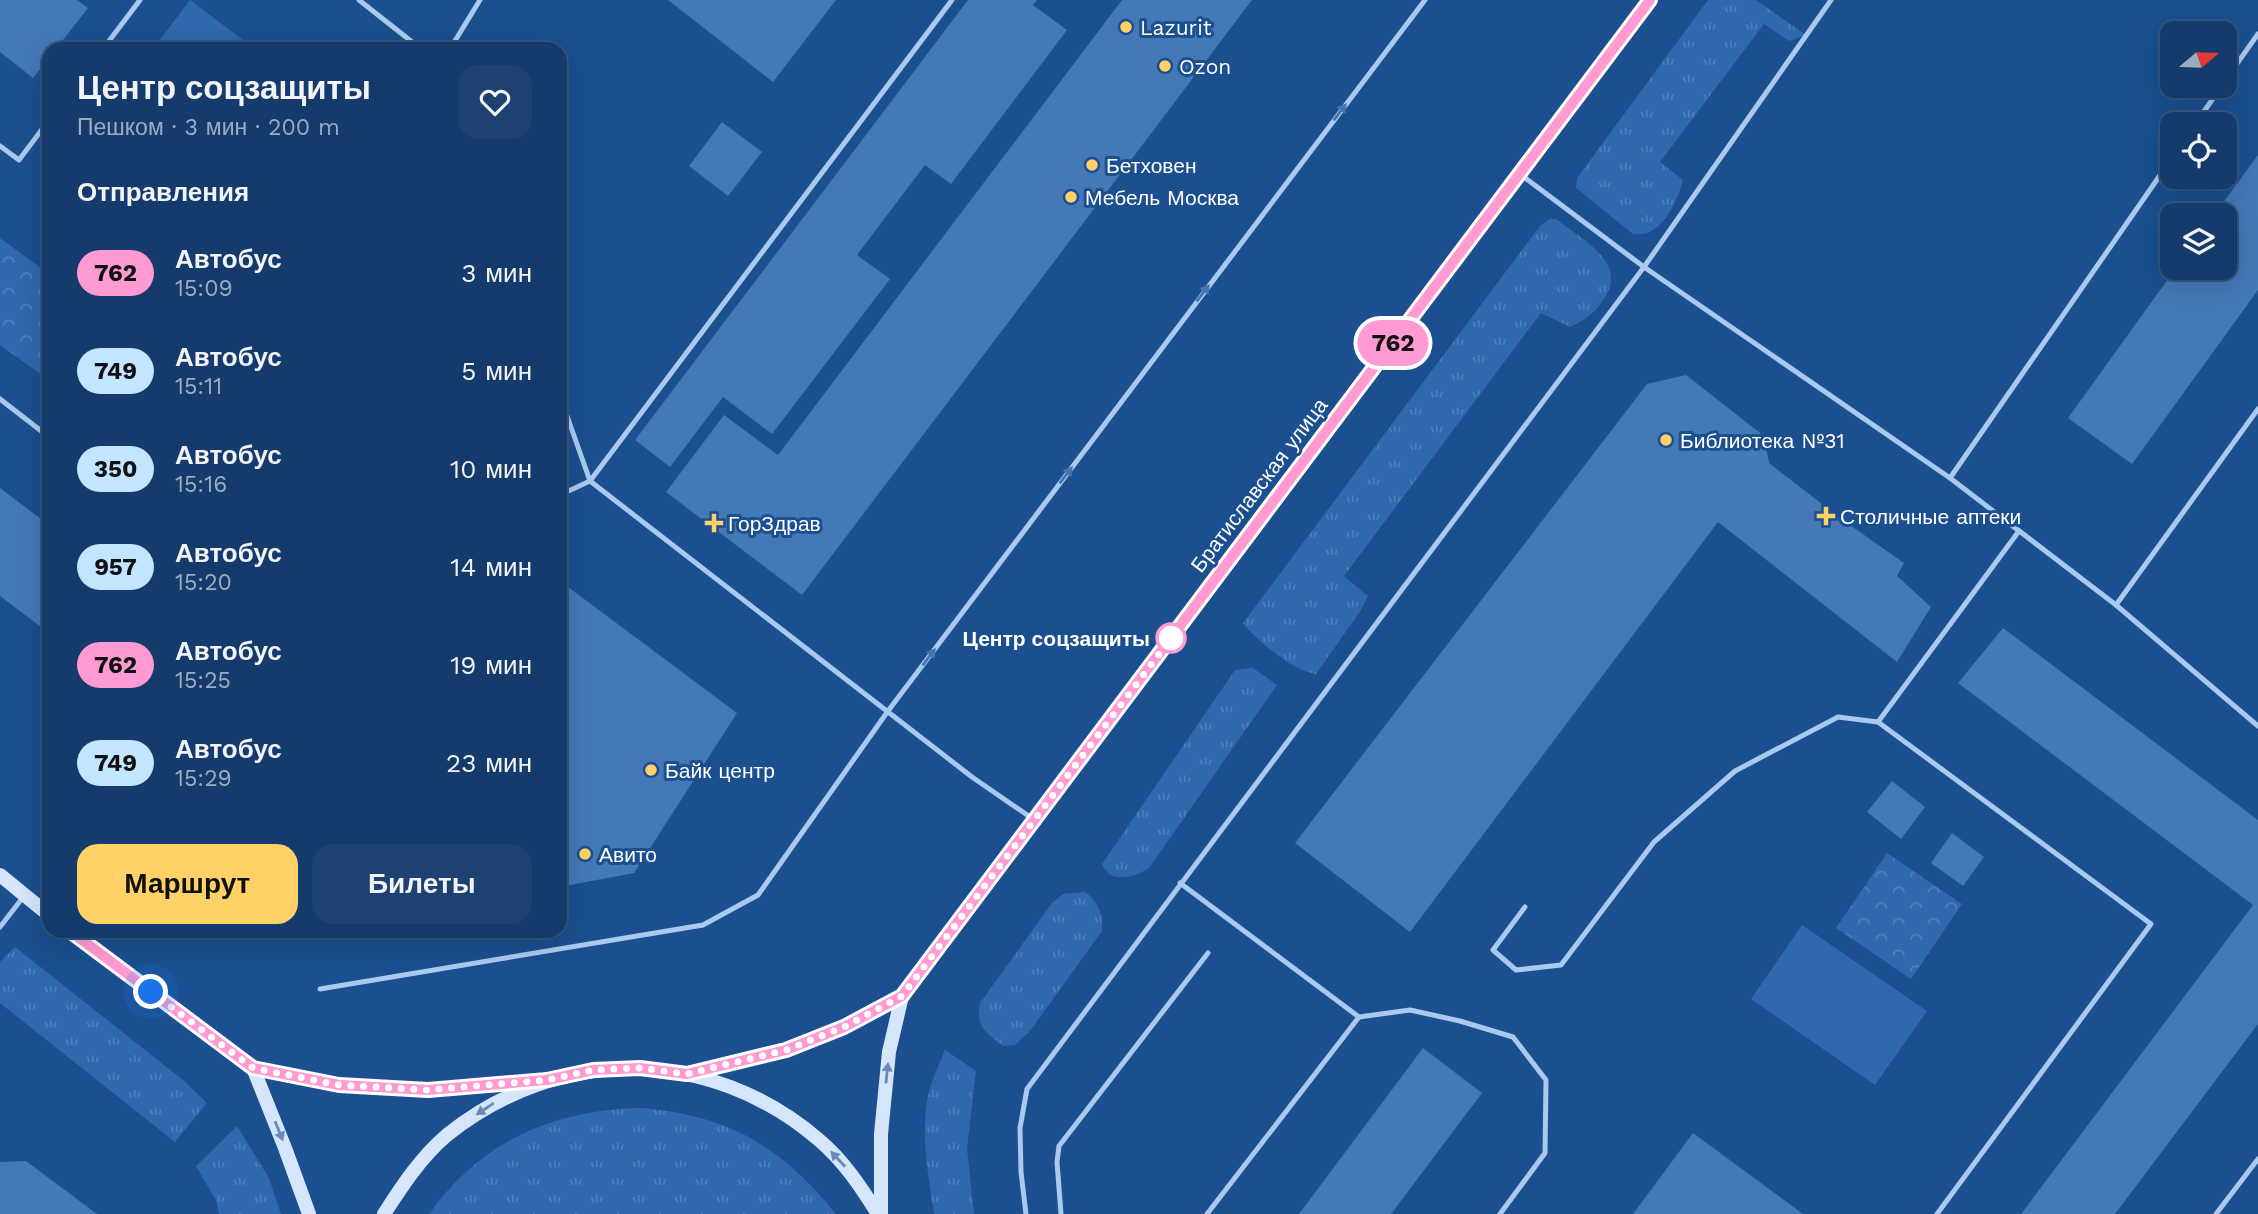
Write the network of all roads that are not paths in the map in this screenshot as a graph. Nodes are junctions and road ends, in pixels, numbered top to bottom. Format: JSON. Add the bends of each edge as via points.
{"nodes":[{"id":1,"x":140,"y":0,"type":"edge"},
{"id":2,"x":359,"y":0,"type":"edge"},
{"id":3,"x":480,"y":0,"type":"edge"},
{"id":4,"x":952,"y":0,"type":"edge"},
{"id":5,"x":1424,"y":0,"type":"edge"},
{"id":6,"x":1650,"y":0,"type":"edge"},
{"id":7,"x":1831,"y":0,"type":"edge"},
{"id":8,"x":2258,"y":34,"type":"edge"},
{"id":9,"x":108,"y":42,"type":"edge"},
{"id":10,"x":412,"y":42,"type":"edge"},
{"id":11,"x":454,"y":42,"type":"edge"},
{"id":12,"x":2237,"y":64,"type":"edge"},
{"id":13,"x":42,"y":129,"type":"edge"},
{"id":14,"x":0,"y":146,"type":"edge"},
{"id":15,"x":1520,"y":174,"type":"junction"},
{"id":16,"x":2160,"y":175,"type":"edge"},
{"id":17,"x":1644,"y":267,"type":"junction"},
{"id":18,"x":0,"y":399,"type":"edge"},
{"id":19,"x":2258,"y":409,"type":"edge"},
{"id":20,"x":567,"y":416,"type":"edge"},
{"id":21,"x":42,"y":432,"type":"edge"},
{"id":22,"x":1950,"y":478,"type":"junction"},
{"id":23,"x":590,"y":481,"type":"junction"},
{"id":24,"x":567,"y":492,"type":"edge"},
{"id":25,"x":2019,"y":531,"type":"junction"},
{"id":26,"x":2116,"y":605,"type":"junction"},
{"id":27,"x":888,"y":711,"type":"junction"},
{"id":28,"x":1878,"y":722,"type":"junction"},
{"id":29,"x":2258,"y":726,"type":"edge"},
{"id":30,"x":1034,"y":820,"type":"junction"},
{"id":31,"x":0,"y":875,"type":"edge"},
{"id":32,"x":1181,"y":883,"type":"junction"},
{"id":33,"x":24,"y":896,"type":"junction"},
{"id":34,"x":1525,"y":907,"type":"dead end"},
{"id":35,"x":42,"y":910,"type":"edge"},
{"id":36,"x":0,"y":927,"type":"edge"},
{"id":37,"x":79,"y":938,"type":"edge"},
{"id":38,"x":1208,"y":953,"type":"dead end"},
{"id":39,"x":320,"y":989,"type":"dead end"},
{"id":40,"x":902,"y":996,"type":"junction"},
{"id":41,"x":1359,"y":1017,"type":"junction"},
{"id":42,"x":253,"y":1068,"type":"junction"},
{"id":43,"x":687,"y":1074,"type":"junction"},
{"id":44,"x":547,"y":1080,"type":"junction"},
{"id":45,"x":2258,"y":1159,"type":"edge"},
{"id":46,"x":309,"y":1214,"type":"edge"},
{"id":47,"x":384,"y":1214,"type":"edge"},
{"id":48,"x":880,"y":1214,"type":"edge"},
{"id":49,"x":1026,"y":1214,"type":"edge"},
{"id":50,"x":1061,"y":1214,"type":"edge"},
{"id":51,"x":1207,"y":1214,"type":"edge"},
{"id":52,"x":1500,"y":1214,"type":"edge"},
{"id":53,"x":1937,"y":1214,"type":"edge"},
{"id":54,"x":2216,"y":1214,"type":"edge"}],
"edges":[{"from":1,"to":9,"type":"lane"},
{"from":2,"to":10,"type":"lane"},
{"from":3,"to":11,"type":"lane"},
{"from":4,"to":23,"type":"lane"},
{"from":27,"to":5,"type":"lane","one_way":true},
{"from":6,"to":15,"type":"main road","name":"Братиславская улица"},
{"from":7,"to":17,"type":"lane"},
{"from":8,"to":12,"type":"lane"},
{"from":13,"to":14,"type":"lane","via":[[19,160]]},
{"from":15,"to":17,"type":"lane"},
{"from":15,"to":30,"type":"main road","name":"Братиславская улица"},
{"from":16,"to":22,"type":"lane"},
{"from":17,"to":22,"type":"lane"},
{"from":17,"to":32,"type":"lane"},
{"from":18,"to":21,"type":"lane"},
{"from":19,"to":26,"type":"lane"},
{"from":20,"to":23,"type":"lane"},
{"from":22,"to":25,"type":"lane"},
{"from":23,"to":24,"type":"lane"},
{"from":23,"to":27,"type":"lane"},
{"from":25,"to":26,"type":"lane"},
{"from":25,"to":28,"type":"lane"},
{"from":26,"to":29,"type":"lane"},
{"from":27,"to":30,"type":"lane"},
{"from":27,"to":39,"type":"lane","via":[[758,895],[703,925]]},
{"from":28,"to":34,"type":"lane","via":[[1838,717],[1735,771],[1654,842],[1561,965],[1516,970],[1493,950]]},
{"from":28,"to":53,"type":"lane","via":[[2151,924]]},
{"from":30,"to":40,"type":"main road","name":"Братиславская улица"},
{"from":31,"to":33,"type":"main road"},
{"from":32,"to":41,"type":"lane"},
{"from":32,"to":49,"type":"lane","via":[[1027,1089],[1020,1128]]},
{"from":33,"to":35,"type":"main road"},
{"from":33,"to":36,"type":"lane"},
{"from":37,"to":42,"type":"main road"},
{"from":38,"to":50,"type":"lane","via":[[1059,1146]]},
{"from":40,"to":43,"type":"main road","name":"Братиславская улица","via":[[844,1027],[786,1050]]},
{"from":48,"to":40,"type":"main road","name":"Братиславская улица","one_way":true,"via":[[882,1120],[889,1052]]},
{"from":41,"to":51,"type":"lane"},
{"from":41,"to":52,"type":"lane","via":[[1410,1010],[1513,1037],[1546,1080],[1545,1153]]},
{"from":42,"to":44,"type":"main road","via":[[339,1085],[428,1090]]},
{"from":42,"to":46,"type":"main road","one_way":true},
{"from":43,"to":44,"type":"main road","name":"Братиславская улица","via":[[616,1069]]},
{"from":48,"to":43,"type":"main road","name":"Братиславская улица","one_way":true,"via":[[820,1140],[790,1118],[735,1088]]},
{"from":44,"to":47,"type":"main road","name":"Братиславская улица","one_way":true,"via":[[494,1103],[446,1136],[406,1179]]},
{"from":45,"to":54,"type":"lane"}]}
